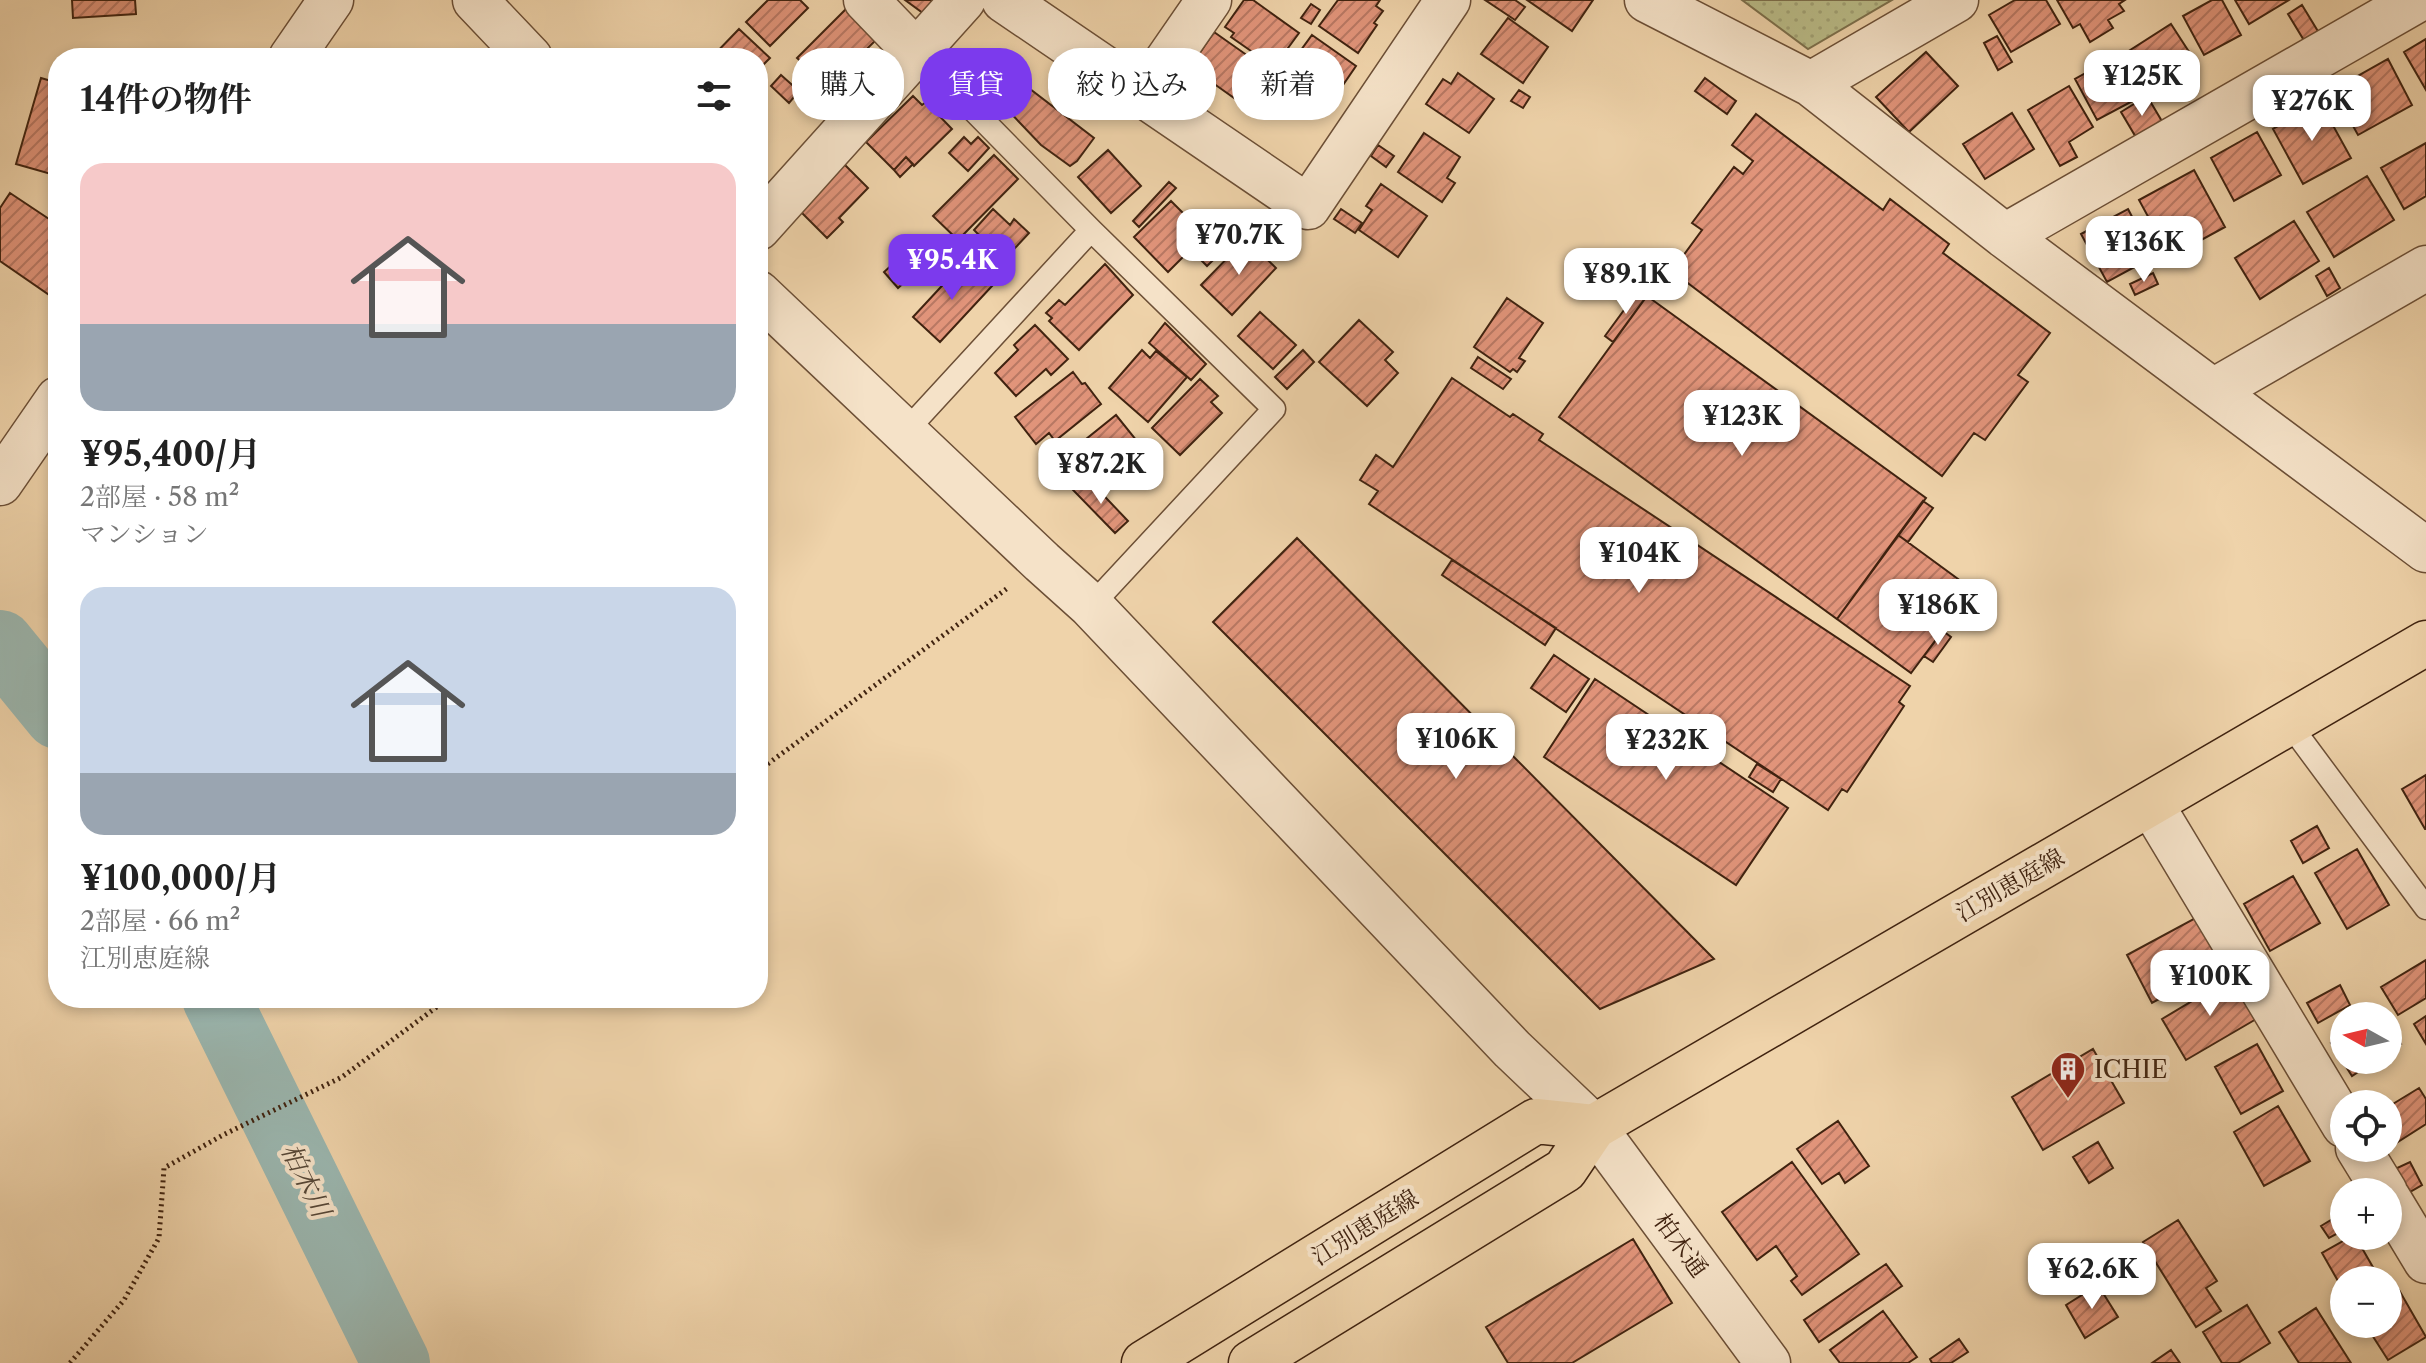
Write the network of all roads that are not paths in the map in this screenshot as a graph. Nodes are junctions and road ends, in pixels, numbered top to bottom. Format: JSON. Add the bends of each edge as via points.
{"nodes":[{"id":1,"x":331,"y":0,"type":"edge"},
{"id":2,"x":475,"y":0,"type":"edge"},
{"id":3,"x":866,"y":0,"type":"edge"},
{"id":4,"x":963,"y":0,"type":"edge"},
{"id":5,"x":1004,"y":0,"type":"edge"},
{"id":6,"x":1209,"y":0,"type":"edge"},
{"id":7,"x":1448,"y":0,"type":"edge"},
{"id":8,"x":1647,"y":0,"type":"edge"},
{"id":9,"x":1956,"y":0,"type":"edge"},
{"id":10,"x":2417,"y":0,"type":"edge"},
{"id":11,"x":298,"y":48,"type":"edge"},
{"id":12,"x":521,"y":48,"type":"edge"},
{"id":13,"x":1075,"y":48,"type":"edge"},
{"id":14,"x":1176,"y":48,"type":"edge"},
{"id":15,"x":917,"y":53,"type":"junction"},
{"id":16,"x":1811,"y":84,"type":"junction"},
{"id":17,"x":1182,"y":120,"type":"edge"},
{"id":18,"x":768,"y":217,"type":"edge"},
{"id":19,"x":1091,"y":230,"type":"junction"},
{"id":20,"x":2005,"y":236,"type":"junction"},
{"id":21,"x":2426,"y":268,"type":"edge"},
{"id":22,"x":768,"y":302,"type":"edge"},
{"id":23,"x":2215,"y":390,"type":"junction"},
{"id":24,"x":48,"y":413,"type":"edge"},
{"id":25,"x":906,"y":431,"type":"junction"},
{"id":26,"x":0,"y":483,"type":"edge"},
{"id":27,"x":2426,"y":550,"type":"edge"},
{"id":28,"x":1091,"y":606,"type":"junction"},
{"id":29,"x":2426,"y":643,"type":"edge"},
{"id":30,"x":2288,"y":722,"type":"junction"},
{"id":31,"x":2151,"y":804,"type":"junction"},
{"id":32,"x":2426,"y":908,"type":"edge"},
{"id":33,"x":2330,"y":1102,"type":"edge"},
{"id":34,"x":1594,"y":1127,"type":"junction"},
{"id":35,"x":2402,"y":1221,"type":"edge"},
{"id":36,"x":2426,"y":1261,"type":"edge"},
{"id":37,"x":1277,"y":1357,"type":"edge"},
{"id":38,"x":1144,"y":1363,"type":"edge"},
{"id":39,"x":1768,"y":1363,"type":"edge"}],
"edges":[{"from":1,"to":11,"type":"street"},
{"from":2,"to":12,"type":"street"},
{"from":3,"to":15,"type":"street"},
{"from":4,"to":15,"type":"street"},
{"from":5,"to":13,"type":"street"},
{"from":6,"to":14,"type":"street"},
{"from":7,"to":17,"type":"street","via":[[1308,207]]},
{"from":8,"to":16,"type":"street"},
{"from":9,"to":16,"type":"street"},
{"from":10,"to":20,"type":"street"},
{"from":15,"to":18,"type":"street"},
{"from":15,"to":19,"type":"lane"},
{"from":16,"to":20,"type":"street"},
{"from":19,"to":25,"type":"lane"},
{"from":19,"to":28,"type":"lane","via":[[1274,409]]},
{"from":20,"to":23,"type":"street"},
{"from":21,"to":23,"type":"street"},
{"from":22,"to":25,"type":"street","name":"柏木通"},
{"from":23,"to":27,"type":"street"},
{"from":24,"to":26,"type":"street"},
{"from":25,"to":28,"type":"street","name":"柏木通"},
{"from":28,"to":34,"type":"street","name":"柏木通","via":[[1512,1049]]},
{"from":29,"to":30,"type":"main road","name":"江別恵庭線"},
{"from":30,"to":31,"type":"main road","name":"江別恵庭線"},
{"from":30,"to":32,"type":"lane"},
{"from":31,"to":33,"type":"street"},
{"from":31,"to":34,"type":"main road","name":"江別恵庭線"},
{"from":34,"to":37,"type":"main road","name":"江別恵庭線","via":[[1565,1170]]},
{"from":34,"to":38,"type":"main road","name":"江別恵庭線","via":[[1536,1121]]},
{"from":34,"to":39,"type":"street","name":"柏木通"},
{"from":35,"to":36,"type":"street"}]}
